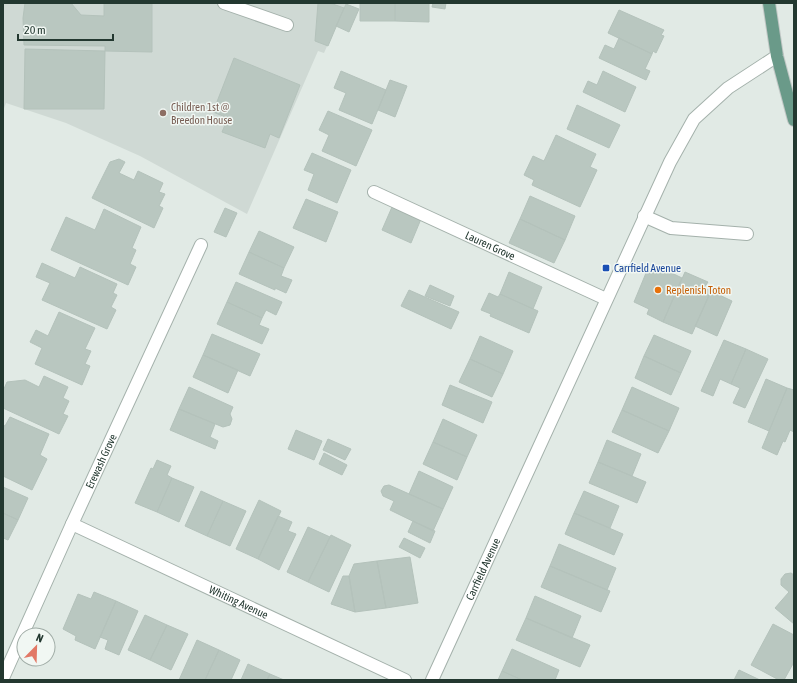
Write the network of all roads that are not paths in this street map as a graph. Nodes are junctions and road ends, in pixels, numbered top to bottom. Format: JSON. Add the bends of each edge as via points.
{"nodes":[{"id":1,"x":224,"y":3,"type":"edge"},
{"id":2,"x":768,"y":3,"type":"edge"},
{"id":3,"x":287,"y":25,"type":"dead end"},
{"id":4,"x":777,"y":56,"type":"junction"},
{"id":5,"x":794,"y":120,"type":"edge"},
{"id":6,"x":374,"y":192,"type":"dead end"},
{"id":7,"x":644,"y":216,"type":"junction"},
{"id":8,"x":747,"y":234,"type":"dead end"},
{"id":9,"x":200,"y":245,"type":"dead end"},
{"id":10,"x":606,"y":299,"type":"junction"},
{"id":11,"x":72,"y":524,"type":"junction"},
{"id":12,"x":3,"y":678,"type":"edge"},
{"id":13,"x":405,"y":680,"type":"edge"},
{"id":14,"x":432,"y":680,"type":"edge"}],
"edges":[{"from":1,"to":3,"type":"street"},
{"from":2,"to":4,"type":"main road"},
{"from":4,"to":5,"type":"main road"},
{"from":4,"to":7,"type":"street","name":"Carrfield Avenue","via":[[728,88],[694,119]]},
{"from":6,"to":10,"type":"street","name":"Lauren Grove"},
{"from":7,"to":8,"type":"street","via":[[671,228]]},
{"from":7,"to":10,"type":"street","name":"Carrfield Avenue"},
{"from":9,"to":11,"type":"street","name":"Erewash Grove"},
{"from":10,"to":14,"type":"street","name":"Carrfield Avenue"},
{"from":11,"to":12,"type":"street","name":"Erewash Grove"},
{"from":11,"to":13,"type":"street","name":"Whiting Avenue"}]}
